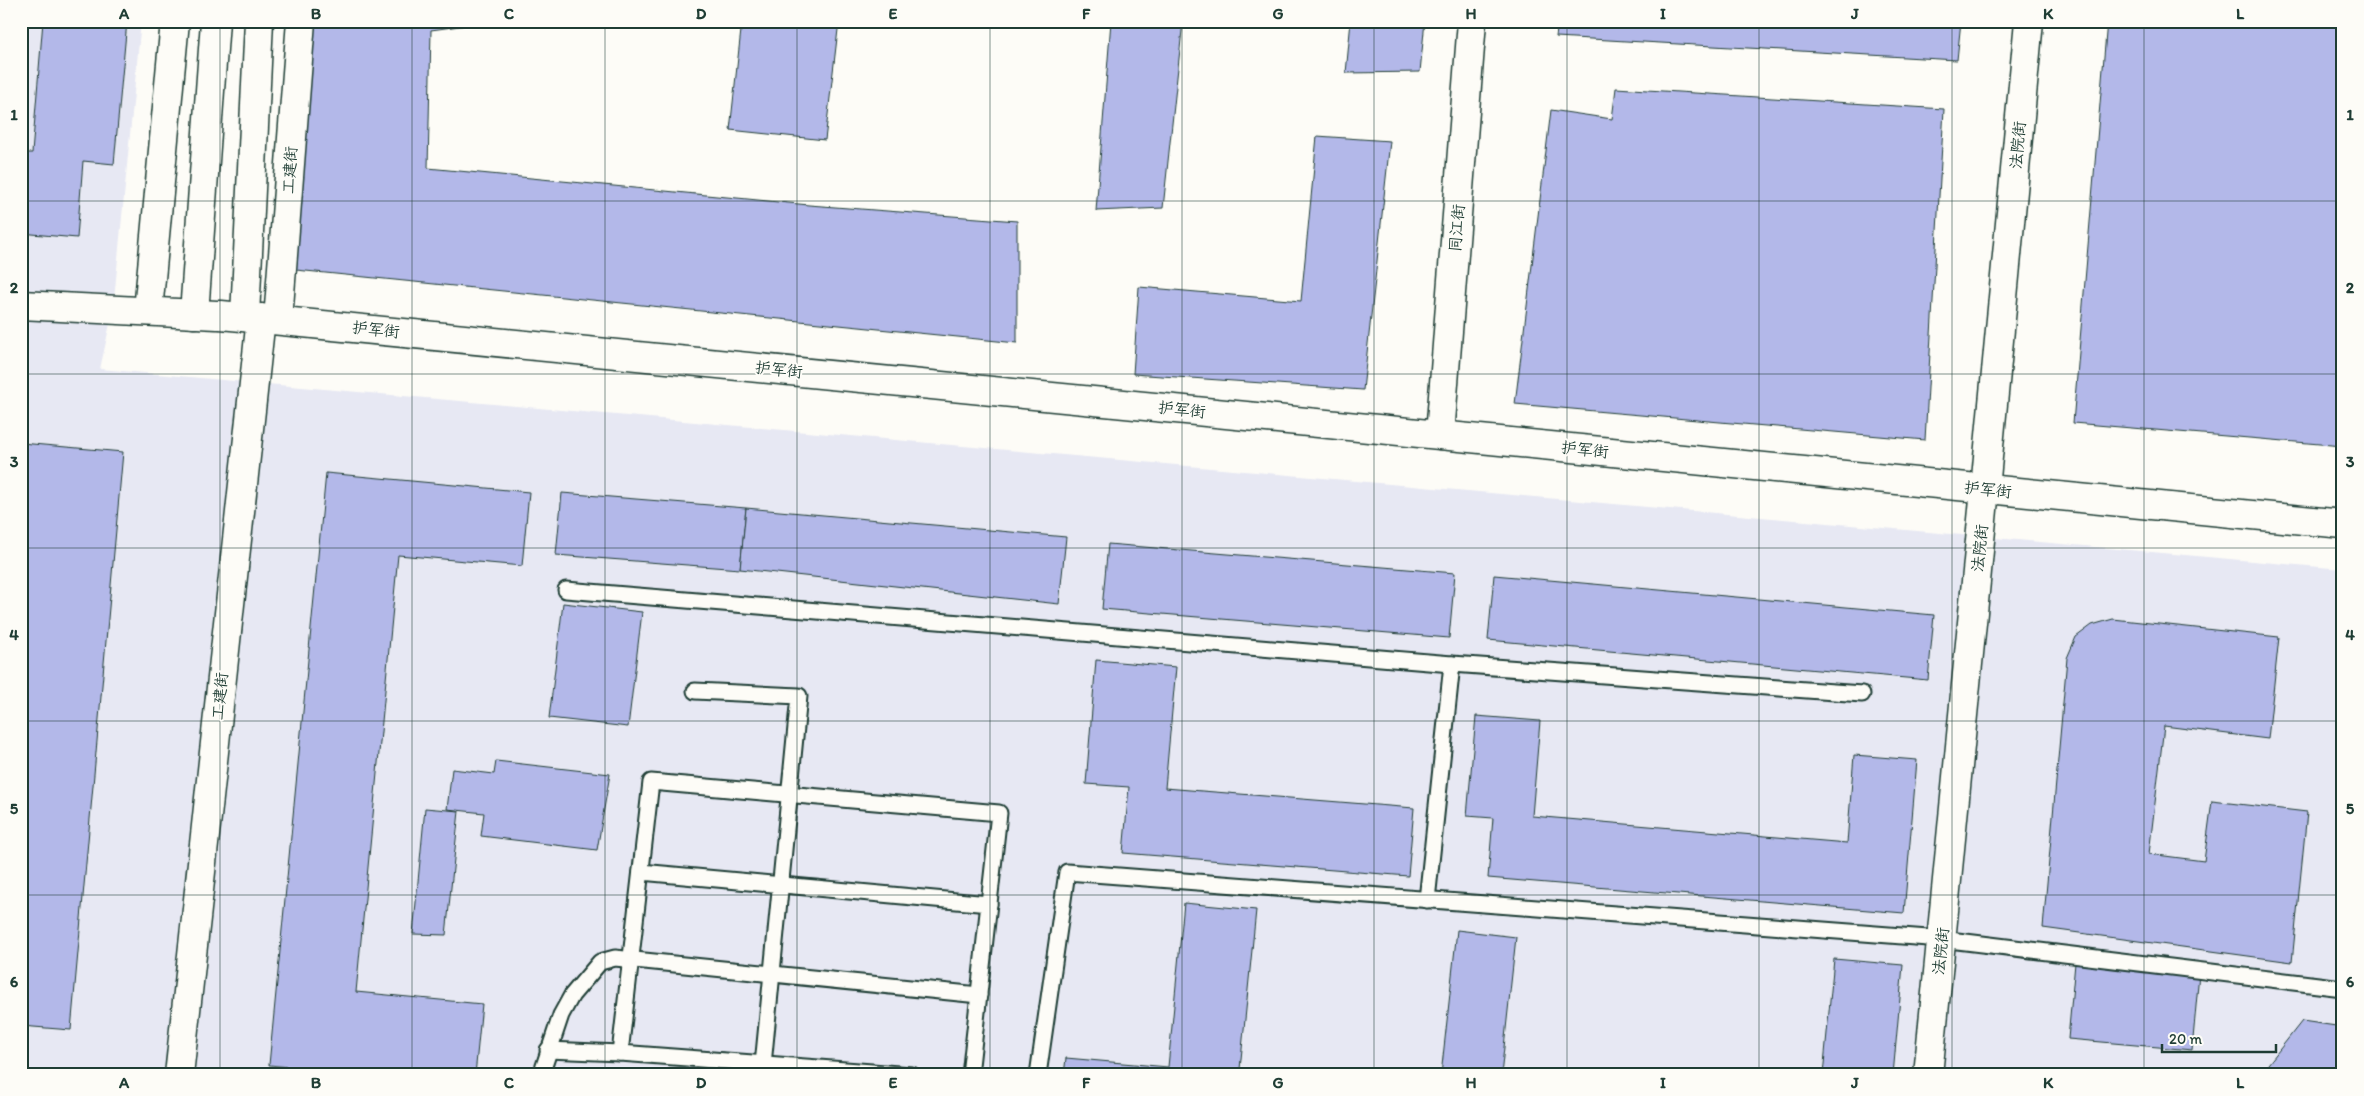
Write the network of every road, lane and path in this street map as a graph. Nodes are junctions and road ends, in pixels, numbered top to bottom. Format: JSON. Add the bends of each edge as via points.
{"nodes":[{"id":1,"x":175,"y":21,"type":"edge"},
{"id":2,"x":214,"y":21,"type":"edge"},
{"id":3,"x":259,"y":21,"type":"edge"},
{"id":4,"x":301,"y":21,"type":"edge"},
{"id":5,"x":1472,"y":21,"type":"edge"},
{"id":6,"x":2029,"y":21,"type":"edge"},
{"id":7,"x":21,"y":305,"type":"edge"},
{"id":8,"x":148,"y":311,"type":"junction"},
{"id":9,"x":240,"y":316,"type":"junction"},
{"id":10,"x":1440,"y":435,"type":"junction"},
{"id":11,"x":1985,"y":489,"type":"junction"},
{"id":12,"x":2343,"y":524,"type":"edge"},
{"id":13,"x":566,"y":590,"type":"dead end"},
{"id":14,"x":1452,"y":664,"type":"junction"},
{"id":15,"x":695,"y":691,"type":"dead end"},
{"id":16,"x":1862,"y":694,"type":"dead end"},
{"id":17,"x":789,"y":794,"type":"junction"},
{"id":18,"x":641,"y":872,"type":"junction"},
{"id":19,"x":780,"y":886,"type":"junction"},
{"id":20,"x":1428,"y":900,"type":"junction"},
{"id":21,"x":989,"y":904,"type":"junction"},
{"id":22,"x":1941,"y":939,"type":"junction"},
{"id":23,"x":631,"y":959,"type":"junction"},
{"id":24,"x":772,"y":973,"type":"junction"},
{"id":25,"x":2343,"y":988,"type":"edge"},
{"id":26,"x":979,"y":995,"type":"junction"},
{"id":27,"x":548,"y":1050,"type":"junction"},
{"id":28,"x":620,"y":1053,"type":"junction"},
{"id":29,"x":762,"y":1069,"type":"edge"},
{"id":30,"x":178,"y":1075,"type":"edge"},
{"id":31,"x":540,"y":1075,"type":"edge"},
{"id":32,"x":912,"y":1075,"type":"edge"},
{"id":33,"x":970,"y":1075,"type":"edge"},
{"id":34,"x":1038,"y":1075,"type":"edge"},
{"id":35,"x":1928,"y":1075,"type":"edge"}],
"edges":[{"from":1,"to":8,"type":"street"},
{"from":2,"to":9,"type":"street","name":"工建街"},
{"from":3,"to":9,"type":"street","name":"工建街"},
{"from":4,"to":9,"type":"street","name":"工建街"},
{"from":5,"to":10,"type":"street","name":"同江街"},
{"from":6,"to":11,"type":"street","name":"法院街"},
{"from":7,"to":8,"type":"street","name":"护军街"},
{"from":8,"to":9,"type":"street","name":"护军街"},
{"from":9,"to":10,"type":"street","name":"护军街"},
{"from":9,"to":30,"type":"street","name":"工建街"},
{"from":10,"to":11,"type":"street","name":"护军街"},
{"from":11,"to":12,"type":"street","name":"护军街"},
{"from":11,"to":22,"type":"street","name":"法院街"},
{"from":13,"to":14,"type":"lane"},
{"from":14,"to":16,"type":"lane"},
{"from":14,"to":20,"type":"lane"},
{"from":15,"to":17,"type":"lane","via":[[799,696]]},
{"from":17,"to":18,"type":"lane","via":[[651,782]]},
{"from":17,"to":19,"type":"lane"},
{"from":17,"to":21,"type":"lane","via":[[999,813]]},
{"from":18,"to":19,"type":"lane"},
{"from":18,"to":23,"type":"lane"},
{"from":19,"to":21,"type":"lane"},
{"from":19,"to":24,"type":"lane"},
{"from":20,"to":22,"type":"lane"},
{"from":20,"to":34,"type":"lane","via":[[1067,872]]},
{"from":21,"to":26,"type":"lane"},
{"from":22,"to":25,"type":"lane"},
{"from":22,"to":35,"type":"street","name":"法院街"},
{"from":23,"to":24,"type":"lane"},
{"from":23,"to":27,"type":"lane","via":[[615,958],[600,962],[585,977],[561,1015]]},
{"from":23,"to":28,"type":"lane"},
{"from":24,"to":26,"type":"lane"},
{"from":24,"to":29,"type":"lane"},
{"from":26,"to":33,"type":"lane"},
{"from":27,"to":28,"type":"lane"},
{"from":27,"to":31,"type":"lane"},
{"from":28,"to":29,"type":"lane"},
{"from":29,"to":32,"type":"lane"}]}
